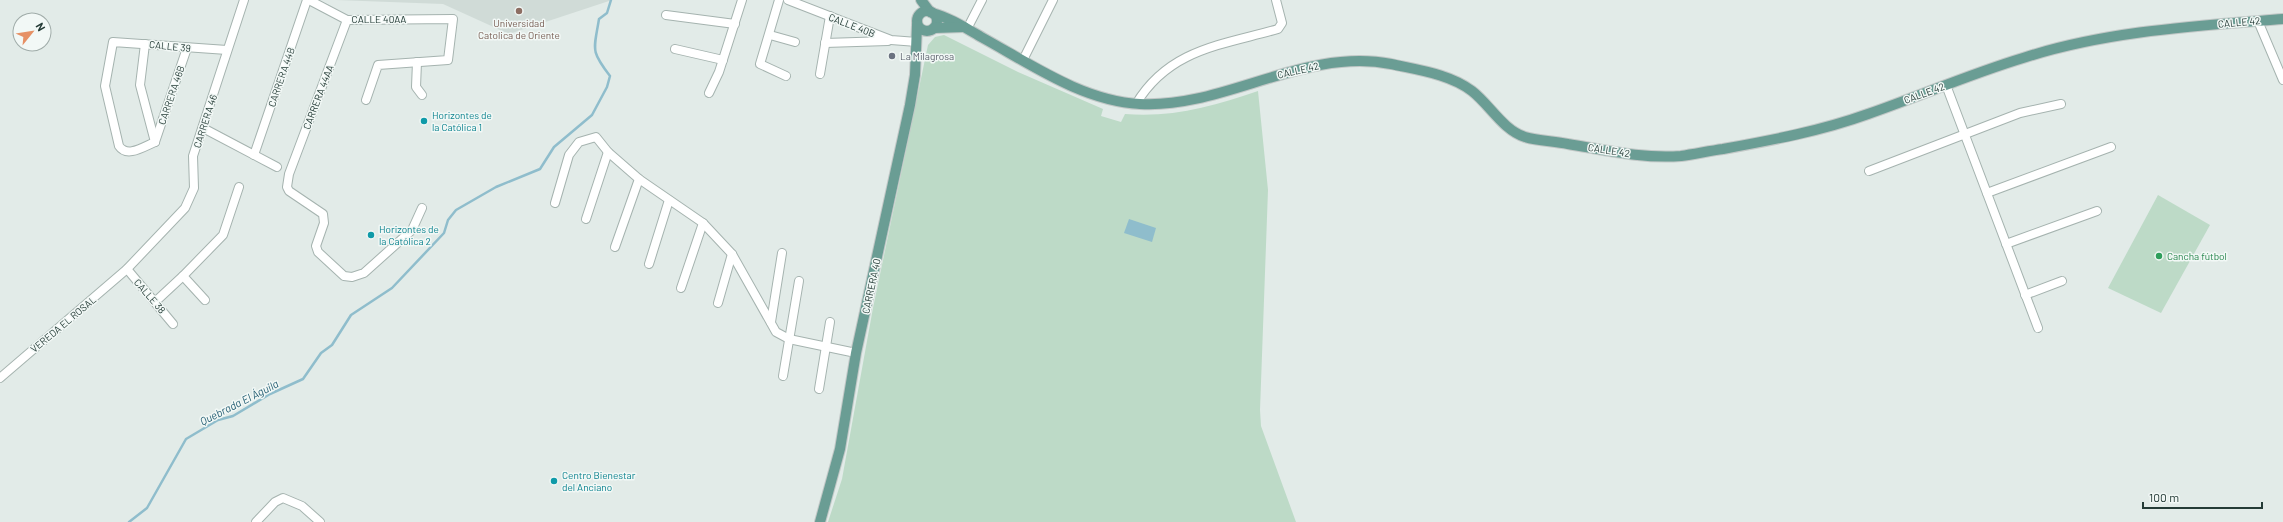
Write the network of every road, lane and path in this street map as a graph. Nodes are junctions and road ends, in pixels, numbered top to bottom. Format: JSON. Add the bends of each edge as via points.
{"nodes":[{"id":1,"x":244,"y":0,"type":"edge"},
{"id":2,"x":308,"y":0,"type":"edge"},
{"id":3,"x":742,"y":0,"type":"edge"},
{"id":4,"x":779,"y":0,"type":"edge"},
{"id":5,"x":788,"y":0,"type":"edge"},
{"id":6,"x":921,"y":0,"type":"edge"},
{"id":7,"x":982,"y":0,"type":"edge"},
{"id":8,"x":1053,"y":0,"type":"edge"},
{"id":9,"x":1276,"y":0,"type":"edge"},
{"id":10,"x":931,"y":12,"type":"junction"},
{"id":11,"x":666,"y":15,"type":"dead end"},
{"id":12,"x":919,"y":15,"type":"junction"},
{"id":13,"x":830,"y":16,"type":"junction"},
{"id":14,"x":2283,"y":18,"type":"edge"},
{"id":15,"x":348,"y":20,"type":"junction"},
{"id":16,"x":2258,"y":21,"type":"junction"},
{"id":17,"x":735,"y":24,"type":"junction"},
{"id":18,"x":917,"y":25,"type":"junction"},
{"id":19,"x":965,"y":28,"type":"junction"},
{"id":20,"x":931,"y":30,"type":"junction"},
{"id":21,"x":770,"y":35,"type":"junction"},
{"id":22,"x":891,"y":40,"type":"junction"},
{"id":23,"x":795,"y":42,"type":"dead end"},
{"id":24,"x":825,"y":43,"type":"junction"},
{"id":25,"x":144,"y":44,"type":"junction"},
{"id":26,"x":917,"y":45,"type":"junction"},
{"id":27,"x":187,"y":48,"type":"junction"},
{"id":28,"x":675,"y":49,"type":"dead end"},
{"id":29,"x":227,"y":50,"type":"junction"},
{"id":30,"x":723,"y":60,"type":"junction"},
{"id":31,"x":1023,"y":60,"type":"junction"},
{"id":32,"x":417,"y":62,"type":"junction"},
{"id":33,"x":820,"y":74,"type":"dead end"},
{"id":34,"x":786,"y":76,"type":"dead end"},
{"id":35,"x":2283,"y":80,"type":"edge"},
{"id":36,"x":1946,"y":85,"type":"junction"},
{"id":37,"x":709,"y":93,"type":"dead end"},
{"id":38,"x":422,"y":95,"type":"dead end"},
{"id":39,"x":366,"y":100,"type":"dead end"},
{"id":40,"x":1136,"y":104,"type":"junction"},
{"id":41,"x":2061,"y":104,"type":"dead end"},
{"id":42,"x":203,"y":128,"type":"junction"},
{"id":43,"x":1966,"y":134,"type":"junction"},
{"id":44,"x":155,"y":142,"type":"junction"},
{"id":45,"x":2111,"y":147,"type":"dead end"},
{"id":46,"x":608,"y":152,"type":"junction"},
{"id":47,"x":254,"y":155,"type":"junction"},
{"id":48,"x":277,"y":167,"type":"dead end"},
{"id":49,"x":1869,"y":170,"type":"dead end"},
{"id":50,"x":639,"y":179,"type":"junction"},
{"id":51,"x":239,"y":187,"type":"dead end"},
{"id":52,"x":1987,"y":193,"type":"junction"},
{"id":53,"x":669,"y":200,"type":"junction"},
{"id":54,"x":555,"y":203,"type":"dead end"},
{"id":55,"x":422,"y":208,"type":"dead end"},
{"id":56,"x":2097,"y":211,"type":"dead end"},
{"id":57,"x":586,"y":219,"type":"dead end"},
{"id":58,"x":703,"y":223,"type":"junction"},
{"id":59,"x":2006,"y":244,"type":"junction"},
{"id":60,"x":615,"y":247,"type":"dead end"},
{"id":61,"x":782,"y":253,"type":"dead end"},
{"id":62,"x":732,"y":254,"type":"junction"},
{"id":63,"x":649,"y":264,"type":"dead end"},
{"id":64,"x":126,"y":269,"type":"junction"},
{"id":65,"x":184,"y":276,"type":"junction"},
{"id":66,"x":799,"y":281,"type":"dead end"},
{"id":67,"x":2062,"y":281,"type":"dead end"},
{"id":68,"x":681,"y":288,"type":"dead end"},
{"id":69,"x":2025,"y":295,"type":"junction"},
{"id":70,"x":206,"y":300,"type":"dead end"},
{"id":71,"x":155,"y":302,"type":"junction"},
{"id":72,"x":718,"y":303,"type":"dead end"},
{"id":73,"x":771,"y":322,"type":"junction"},
{"id":74,"x":830,"y":322,"type":"dead end"},
{"id":75,"x":173,"y":324,"type":"dead end"},
{"id":76,"x":2038,"y":328,"type":"dead end"},
{"id":77,"x":789,"y":339,"type":"junction"},
{"id":78,"x":826,"y":346,"type":"junction"},
{"id":79,"x":856,"y":353,"type":"junction"},
{"id":80,"x":783,"y":376,"type":"dead end"},
{"id":81,"x":0,"y":378,"type":"edge"},
{"id":82,"x":819,"y":389,"type":"dead end"},
{"id":83,"x":256,"y":522,"type":"edge"},
{"id":84,"x":320,"y":522,"type":"edge"},
{"id":85,"x":820,"y":522,"type":"edge"}],
"edges":[{"from":1,"to":29,"type":"street","name":"CARRERA 46"},
{"from":2,"to":15,"type":"street","name":"CALLE 40AA"},
{"from":2,"to":47,"type":"street","name":"CARRERA 44B"},
{"from":3,"to":17,"type":"street"},
{"from":4,"to":21,"type":"street"},
{"from":5,"to":13,"type":"street","name":"CALLE 40B"},
{"from":6,"to":10,"type":"main road"},
{"from":6,"to":12,"type":"main road"},
{"from":7,"to":19,"type":"street"},
{"from":8,"to":31,"type":"street"},
{"from":9,"to":40,"type":"street","via":[[1282,23],[1278,29],[1189,54],[1146,86]]},
{"from":10,"to":12,"type":"main road"},
{"from":10,"to":19,"type":"main road","name":"CALLE 42","via":[[955,21]]},
{"from":10,"to":20,"type":"main road","via":[[937,20]]},
{"from":11,"to":17,"type":"street"},
{"from":12,"to":18,"type":"main road"},
{"from":13,"to":22,"type":"street","name":"CALLE 40B"},
{"from":13,"to":24,"type":"street"},
{"from":14,"to":16,"type":"main road","name":"CALLE 42"},
{"from":15,"to":32,"type":"street","name":"CALLE 40AA","via":[[453,19],[448,60]]},
{"from":15,"to":55,"type":"street","name":"CARRERA 44AA","via":[[289,174],[289,190],[320,211],[324,218],[316,246],[318,252],[344,276],[352,277],[364,273],[412,230]]},
{"from":16,"to":35,"type":"street"},
{"from":16,"to":36,"type":"main road","name":"CALLE 42","via":[[2178,27],[2096,40],[2025,57]]},
{"from":17,"to":30,"type":"street"},
{"from":18,"to":20,"type":"main road","via":[[922,30]]},
{"from":18,"to":26,"type":"main road","name":"CARRERA 40"},
{"from":19,"to":20,"type":"main road"},
{"from":19,"to":31,"type":"main road","name":"CALLE 42"},
{"from":20,"to":26,"type":"main road","name":"CARRERA 40"},
{"from":21,"to":23,"type":"street"},
{"from":21,"to":34,"type":"street","via":[[760,64]]},
{"from":22,"to":24,"type":"street"},
{"from":22,"to":26,"type":"street","name":"CALLE 40B"},
{"from":24,"to":33,"type":"street"},
{"from":25,"to":27,"type":"street","name":"CALLE 39"},
{"from":25,"to":44,"type":"street","via":[[140,85]]},
{"from":25,"to":44,"type":"street","name":"CALLE 39","via":[[113,42],[105,86],[122,151],[128,153]]},
{"from":26,"to":79,"type":"main road","name":"CARRERA 40","via":[[910,105]]},
{"from":27,"to":29,"type":"street","name":"CALLE 39"},
{"from":27,"to":44,"type":"street","name":"CARRERA 46B"},
{"from":28,"to":30,"type":"street"},
{"from":29,"to":42,"type":"street","name":"CARRERA 46"},
{"from":30,"to":37,"type":"street"},
{"from":31,"to":40,"type":"main road","name":"CALLE 42","via":[[1109,100]]},
{"from":32,"to":38,"type":"street","via":[[416,87]]},
{"from":32,"to":39,"type":"street","via":[[378,64]]},
{"from":36,"to":40,"type":"main road","name":"CALLE 42","via":[[1866,115],[1811,132],[1702,153],[1665,157],[1525,137],[1508,127],[1471,91],[1457,82],[1414,69],[1373,61],[1325,64],[1189,99],[1152,105]]},
{"from":36,"to":43,"type":"street"},
{"from":41,"to":43,"type":"street","via":[[2020,113]]},
{"from":42,"to":47,"type":"street"},
{"from":42,"to":64,"type":"street","name":"CARRERA 46","via":[[193,156],[194,188],[191,198],[185,208]]},
{"from":43,"to":49,"type":"street"},
{"from":43,"to":52,"type":"street"},
{"from":45,"to":52,"type":"street"},
{"from":46,"to":50,"type":"street"},
{"from":46,"to":54,"type":"street","via":[[596,137],[579,142],[569,156]]},
{"from":46,"to":57,"type":"street"},
{"from":47,"to":48,"type":"street"},
{"from":50,"to":53,"type":"street"},
{"from":50,"to":60,"type":"street"},
{"from":51,"to":65,"type":"street","via":[[223,235]]},
{"from":52,"to":59,"type":"street"},
{"from":53,"to":58,"type":"street"},
{"from":53,"to":63,"type":"street"},
{"from":56,"to":59,"type":"street"},
{"from":58,"to":62,"type":"street"},
{"from":58,"to":68,"type":"street"},
{"from":59,"to":69,"type":"street"},
{"from":61,"to":73,"type":"street"},
{"from":62,"to":72,"type":"street"},
{"from":62,"to":73,"type":"street"},
{"from":64,"to":71,"type":"street","name":"CALLE 38"},
{"from":64,"to":81,"type":"street","name":"VEREDA EL ROSAL"},
{"from":65,"to":70,"type":"street"},
{"from":65,"to":71,"type":"street"},
{"from":66,"to":77,"type":"street"},
{"from":67,"to":69,"type":"street"},
{"from":69,"to":76,"type":"street"},
{"from":71,"to":75,"type":"street","name":"CALLE 38"},
{"from":73,"to":77,"type":"street","via":[[776,332]]},
{"from":74,"to":78,"type":"street"},
{"from":77,"to":78,"type":"street"},
{"from":77,"to":80,"type":"street"},
{"from":78,"to":79,"type":"street"},
{"from":78,"to":82,"type":"street"},
{"from":79,"to":85,"type":"main road","name":"CARRERA 40","via":[[840,449]]},
{"from":83,"to":84,"type":"street","via":[[275,502],[283,498],[302,506]]}]}
